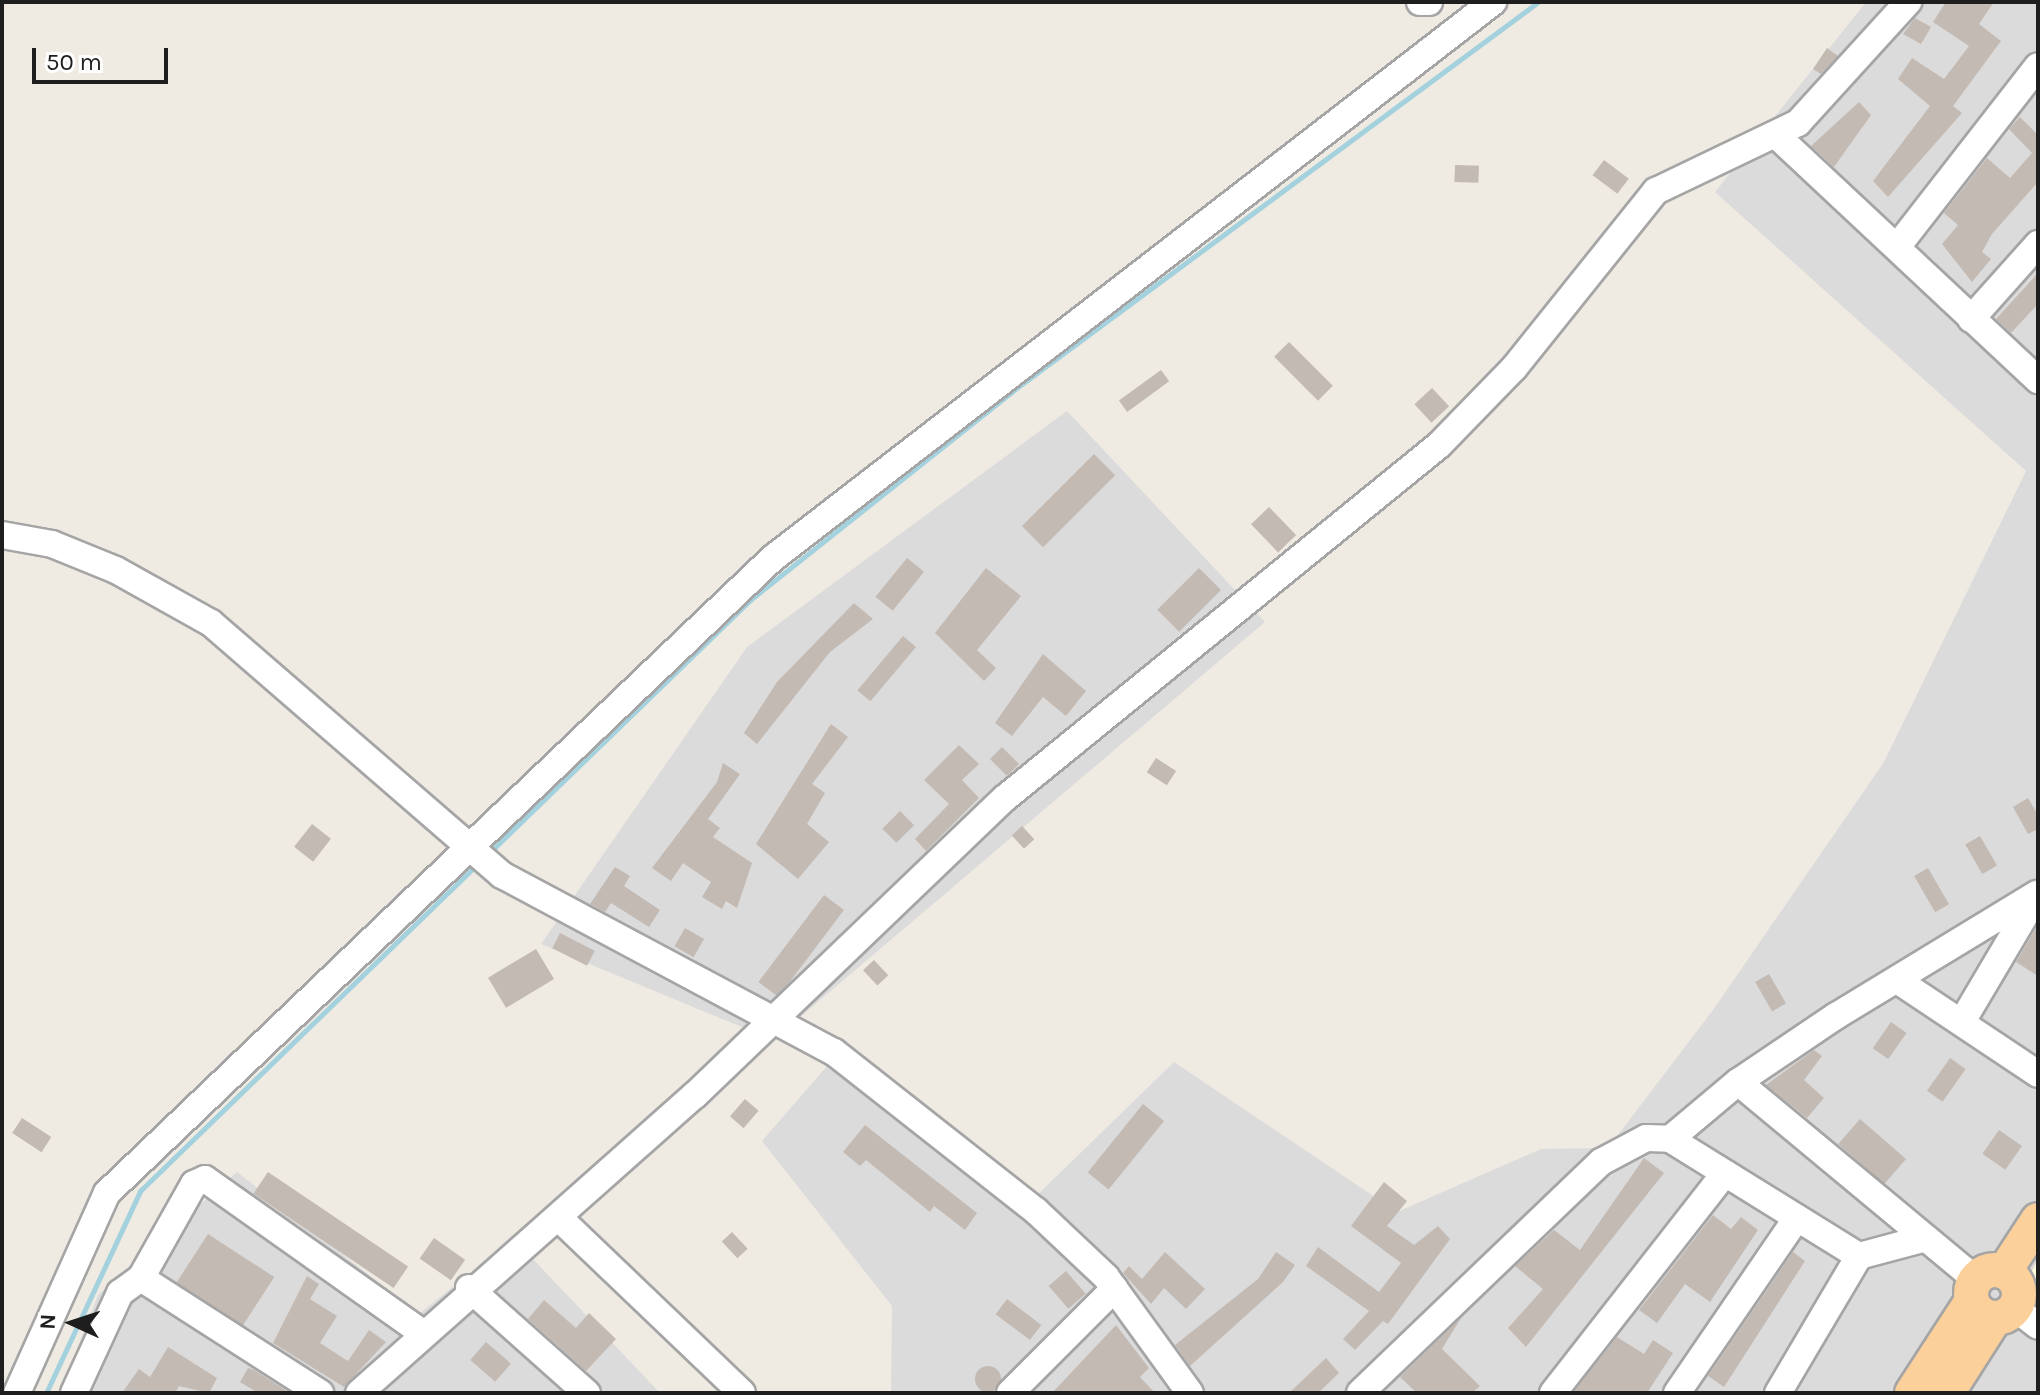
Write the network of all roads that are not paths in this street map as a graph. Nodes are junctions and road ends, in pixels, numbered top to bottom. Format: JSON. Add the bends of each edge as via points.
{"nodes":[{"id":1,"x":1420,"y":2,"type":"edge"},
{"id":2,"x":1429,"y":2,"type":"edge"},
{"id":3,"x":1493,"y":2,"type":"edge"},
{"id":4,"x":1908,"y":2,"type":"edge"},
{"id":5,"x":2038,"y":66,"type":"edge"},
{"id":6,"x":1776,"y":135,"type":"junction"},
{"id":7,"x":2038,"y":244,"type":"edge"},
{"id":8,"x":1897,"y":247,"type":"junction"},
{"id":9,"x":1971,"y":319,"type":"junction"},
{"id":10,"x":2038,"y":380,"type":"edge"},
{"id":11,"x":2,"y":535,"type":"edge"},
{"id":12,"x":477,"y":851,"type":"junction"},
{"id":13,"x":2038,"y":894,"type":"edge"},
{"id":14,"x":1897,"y":980,"type":"junction"},
{"id":15,"x":777,"y":1017,"type":"junction"},
{"id":16,"x":1963,"y":1020,"type":"junction"},
{"id":17,"x":2038,"y":1074,"type":"edge"},
{"id":18,"x":1738,"y":1082,"type":"junction"},
{"id":19,"x":1670,"y":1139,"type":"junction"},
{"id":20,"x":1725,"y":1173,"type":"junction"},
{"id":21,"x":559,"y":1218,"type":"junction"},
{"id":22,"x":1797,"y":1218,"type":"junction"},
{"id":23,"x":2038,"y":1220,"type":"edge"},
{"id":24,"x":1926,"y":1238,"type":"junction"},
{"id":25,"x":1859,"y":1256,"type":"junction"},
{"id":26,"x":141,"y":1278,"type":"junction"},
{"id":27,"x":469,"y":1288,"type":"junction"},
{"id":28,"x":1115,"y":1288,"type":"junction"},
{"id":29,"x":2000,"y":1301,"type":"edge"},
{"id":30,"x":421,"y":1332,"type":"junction"},
{"id":31,"x":78,"y":1392,"type":"edge"},
{"id":32,"x":17,"y":1393,"type":"edge"},
{"id":33,"x":320,"y":1393,"type":"edge"},
{"id":34,"x":359,"y":1393,"type":"edge"},
{"id":35,"x":587,"y":1393,"type":"edge"},
{"id":36,"x":742,"y":1393,"type":"edge"},
{"id":37,"x":1010,"y":1393,"type":"edge"},
{"id":38,"x":1190,"y":1393,"type":"edge"},
{"id":39,"x":1360,"y":1393,"type":"edge"},
{"id":40,"x":1553,"y":1393,"type":"edge"},
{"id":41,"x":1677,"y":1393,"type":"edge"},
{"id":42,"x":1778,"y":1393,"type":"edge"},
{"id":43,"x":1912,"y":1393,"type":"edge"},
{"id":44,"x":1947,"y":1393,"type":"edge"}],
"edges":[{"from":1,"to":2,"type":"street"},
{"from":3,"to":12,"type":"street","via":[[773,558]]},
{"from":4,"to":6,"type":"street","via":[[1827,95]]},
{"from":5,"to":8,"type":"street"},
{"from":6,"to":8,"type":"street"},
{"from":6,"to":15,"type":"street","via":[[1656,191],[1514,368],[1439,445],[1016,788]]},
{"from":7,"to":9,"type":"street"},
{"from":8,"to":9,"type":"street"},
{"from":9,"to":10,"type":"street"},
{"from":11,"to":12,"type":"street","via":[[52,544],[116,570],[211,623]]},
{"from":12,"to":15,"type":"street","via":[[502,875]]},
{"from":12,"to":32,"type":"street","via":[[107,1193]]},
{"from":13,"to":14,"type":"street"},
{"from":13,"to":16,"type":"street"},
{"from":14,"to":16,"type":"street"},
{"from":14,"to":18,"type":"street"},
{"from":15,"to":21,"type":"street"},
{"from":15,"to":28,"type":"street","via":[[834,1052],[1036,1211]]},
{"from":16,"to":17,"type":"street"},
{"from":18,"to":19,"type":"street"},
{"from":18,"to":24,"type":"street"},
{"from":19,"to":20,"type":"street"},
{"from":19,"to":39,"type":"street","via":[[1646,1138],[1601,1162]]},
{"from":20,"to":22,"type":"street"},
{"from":20,"to":40,"type":"street"},
{"from":21,"to":27,"type":"street"},
{"from":21,"to":36,"type":"street"},
{"from":22,"to":25,"type":"street"},
{"from":22,"to":41,"type":"street"},
{"from":23,"to":29,"type":"main road"},
{"from":24,"to":25,"type":"street"},
{"from":24,"to":29,"type":"street"},
{"from":25,"to":42,"type":"street"},
{"from":26,"to":30,"type":"street","via":[[194,1184],[205,1179]]},
{"from":26,"to":31,"type":"street","via":[[120,1293]]},
{"from":26,"to":33,"type":"street"},
{"from":27,"to":30,"type":"street"},
{"from":27,"to":35,"type":"street"},
{"from":28,"to":37,"type":"street"},
{"from":28,"to":38,"type":"street"},
{"from":29,"to":43,"type":"main road"},
{"from":29,"to":44,"type":"main road"},
{"from":30,"to":34,"type":"street"}]}
